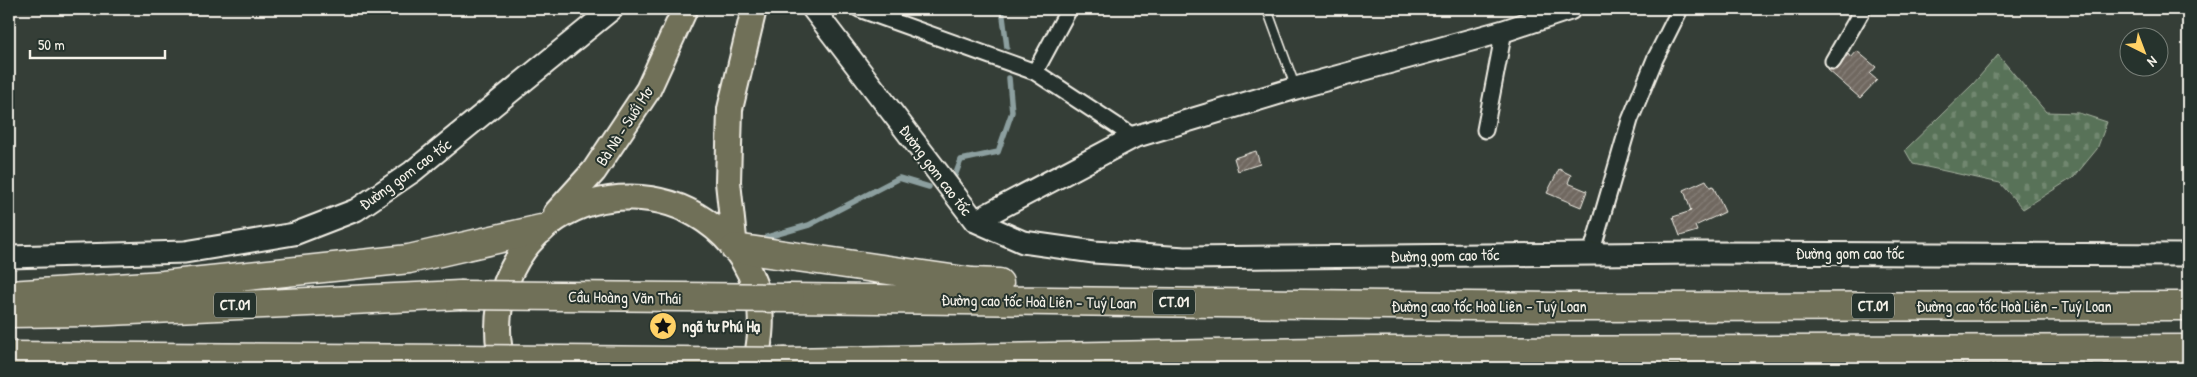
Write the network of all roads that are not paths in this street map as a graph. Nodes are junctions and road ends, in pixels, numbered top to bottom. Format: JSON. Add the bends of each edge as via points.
{"nodes":[{"id":1,"x":612,"y":9,"type":"edge"},
{"id":2,"x":685,"y":9,"type":"edge"},
{"id":3,"x":754,"y":9,"type":"edge"},
{"id":4,"x":813,"y":9,"type":"edge"},
{"id":5,"x":859,"y":9,"type":"edge"},
{"id":6,"x":1069,"y":9,"type":"edge"},
{"id":7,"x":1267,"y":9,"type":"edge"},
{"id":8,"x":1570,"y":9,"type":"edge"},
{"id":9,"x":1680,"y":9,"type":"edge"},
{"id":10,"x":1863,"y":9,"type":"edge"},
{"id":11,"x":1504,"y":32,"type":"junction"},
{"id":12,"x":1833,"y":61,"type":"dead end"},
{"id":13,"x":1035,"y":72,"type":"junction"},
{"id":14,"x":1296,"y":88,"type":"junction"},
{"id":15,"x":1485,"y":130,"type":"dead end"},
{"id":16,"x":1134,"y":137,"type":"junction"},
{"id":17,"x":975,"y":221,"type":"junction"},
{"id":18,"x":541,"y":229,"type":"junction"},
{"id":19,"x":736,"y":248,"type":"junction"},
{"id":20,"x":1591,"y":254,"type":"junction"},
{"id":21,"x":2188,"y":255,"type":"edge"},
{"id":22,"x":9,"y":257,"type":"edge"},
{"id":23,"x":9,"y":295,"type":"edge"},
{"id":24,"x":790,"y":298,"type":"joint"},
{"id":25,"x":1557,"y":306,"type":"junction"},
{"id":26,"x":2188,"y":306,"type":"edge"},
{"id":27,"x":9,"y":313,"type":"edge"},
{"id":28,"x":1702,"y":348,"type":"junction"},
{"id":29,"x":2188,"y":349,"type":"edge"},
{"id":30,"x":9,"y":356,"type":"edge"},
{"id":31,"x":504,"y":368,"type":"edge"},
{"id":32,"x":755,"y":368,"type":"edge"},
{"id":33,"x":1200,"y":368,"type":"edge"}],
"edges":[{"from":1,"to":22,"type":"main road","name":"Đường gom cao tốc","via":[[412,172],[356,210],[294,234],[185,252]]},
{"from":2,"to":18,"type":"main road","name":"Bà Nà - Suối Mơ","via":[[648,90],[594,171]]},
{"from":3,"to":19,"type":"main road","via":[[730,109],[728,182]]},
{"from":4,"to":17,"type":"main road","name":"Đường gom cao tốc"},
{"from":5,"to":13,"type":"street"},
{"from":6,"to":13,"type":"street"},
{"from":7,"to":14,"type":"lane"},
{"from":8,"to":11,"type":"main road"},
{"from":9,"to":20,"type":"street","via":[[1630,120]]},
{"from":10,"to":12,"type":"street"},
{"from":11,"to":14,"type":"main road"},
{"from":11,"to":15,"type":"street"},
{"from":13,"to":16,"type":"street"},
{"from":14,"to":16,"type":"main road"},
{"from":16,"to":17,"type":"main road"},
{"from":17,"to":20,"type":"main road","name":"Đường gom cao tốc","via":[[1023,242],[1094,252],[1185,258]]},
{"from":18,"to":19,"type":"main road","via":[[578,206],[620,196],[664,200],[703,218]]},
{"from":18,"to":23,"type":"highway","via":[[409,259],[163,285]]},
{"from":18,"to":31,"type":"main road","name":"Bà Nà - Suối Mơ","via":[[514,263],[499,304],[497,348]]},
{"from":19,"to":25,"type":"highway","via":[[972,282]]},
{"from":19,"to":32,"type":"main road","via":[[756,287],[762,330]]},
{"from":20,"to":21,"type":"main road","name":"Đường gom cao tốc"},
{"from":24,"to":25,"type":"highway","name":"Đường cao tốc Hoà Liên - Tuý Loan","number":"CT.01"},
{"from":24,"to":27,"type":"highway","name":"Cầu Hoàng Văn Thái","number":"CT.01","bridge":true,"via":[[460,295],[98,312]]},
{"from":25,"to":26,"type":"highway","name":"Đường cao tốc Hoà Liên - Tuý Loan","number":"CT.01"},
{"from":28,"to":29,"type":"highway"},
{"from":28,"to":30,"type":"highway","bridge":true,"via":[[1370,350],[786,362]]},
{"from":28,"to":33,"type":"highway"}]}
